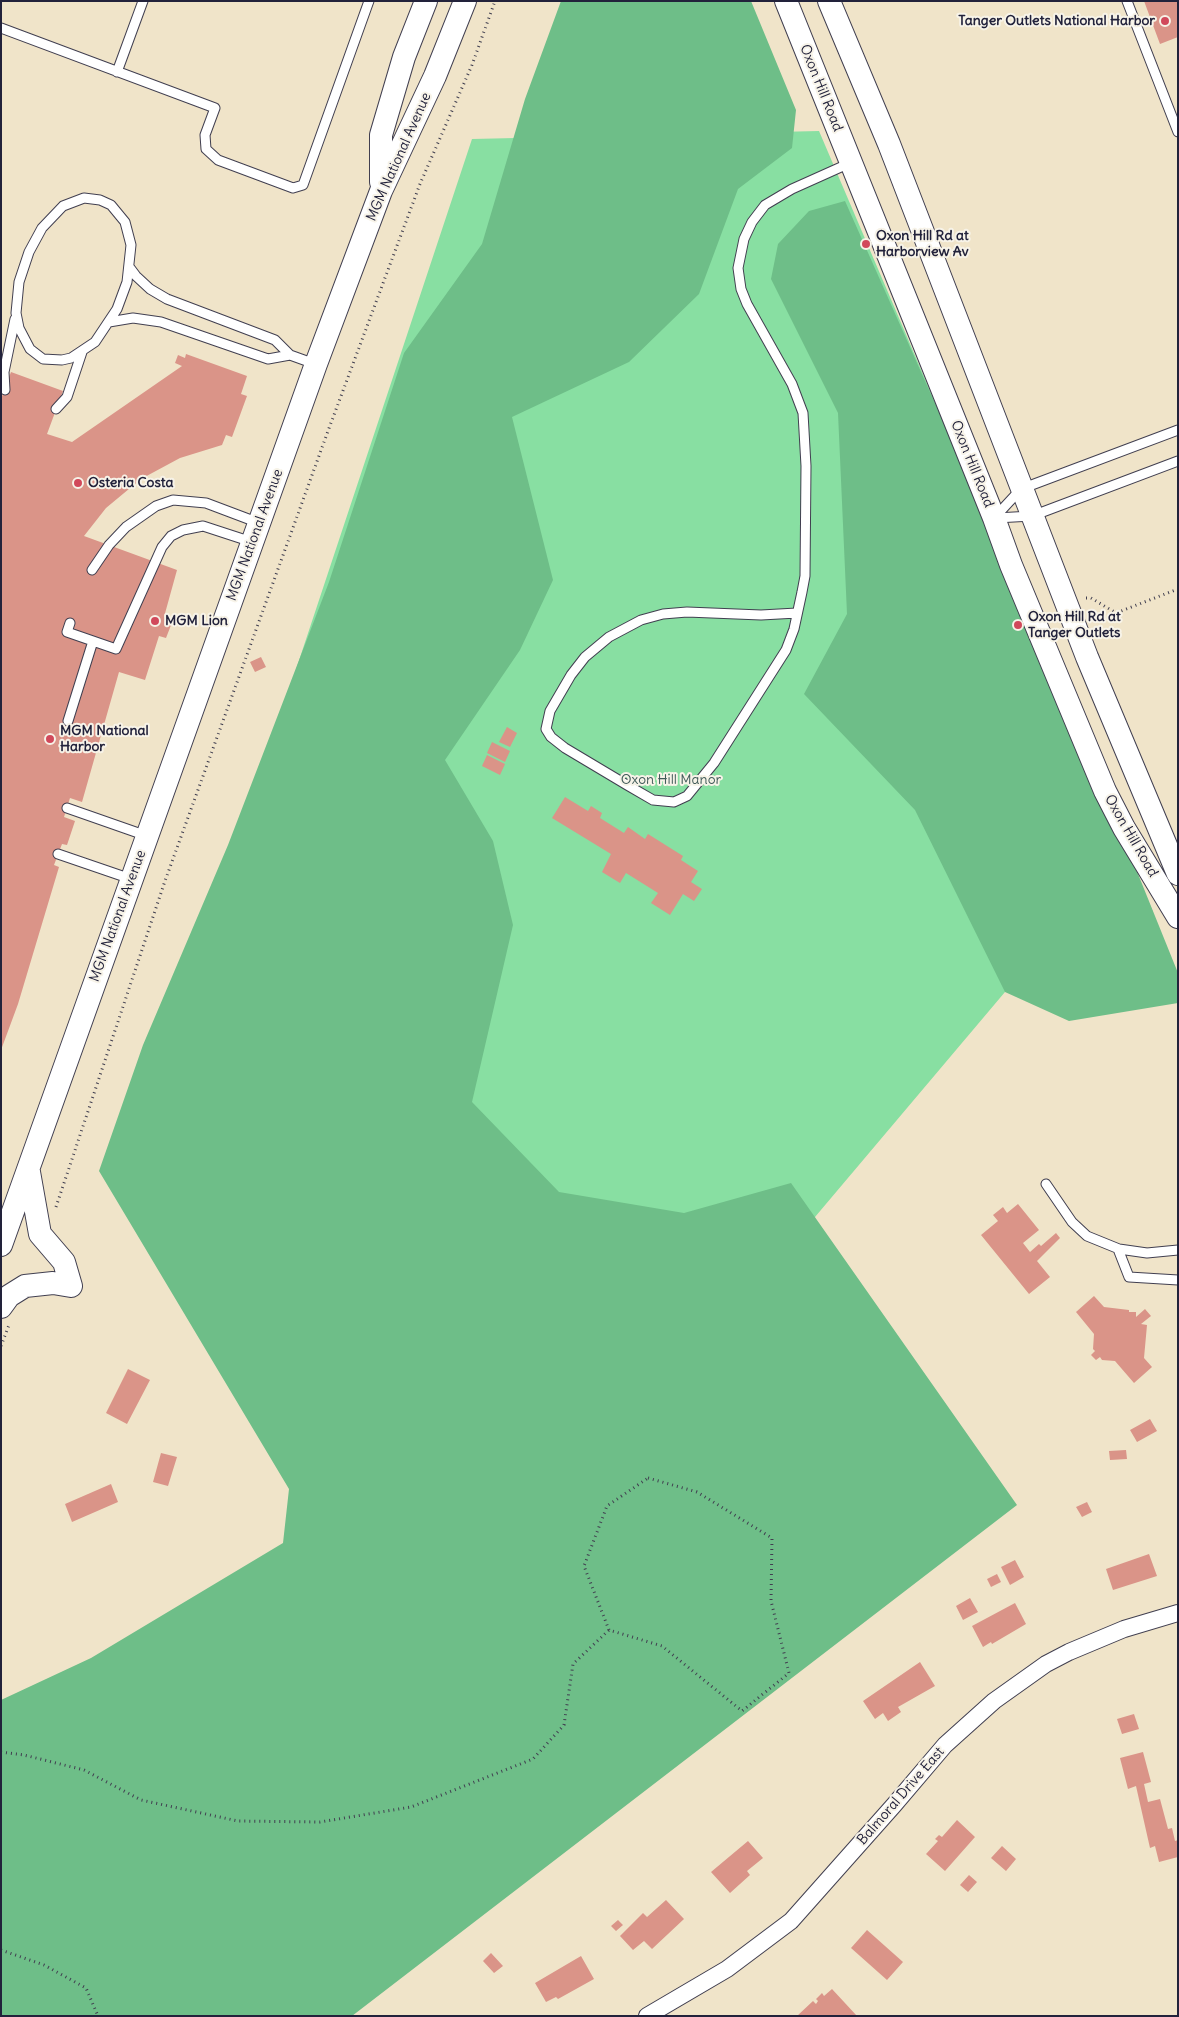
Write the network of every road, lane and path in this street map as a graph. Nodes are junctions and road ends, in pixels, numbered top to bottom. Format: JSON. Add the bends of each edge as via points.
{"nodes":[{"id":1,"x":143,"y":1,"type":"edge"},
{"id":2,"x":369,"y":1,"type":"edge"},
{"id":3,"x":426,"y":1,"type":"edge"},
{"id":4,"x":465,"y":1,"type":"edge"},
{"id":5,"x":496,"y":1,"type":"edge"},
{"id":6,"x":786,"y":1,"type":"edge"},
{"id":7,"x":829,"y":1,"type":"edge"},
{"id":8,"x":1127,"y":1,"type":"edge"},
{"id":9,"x":1,"y":28,"type":"edge"},
{"id":10,"x":117,"y":72,"type":"junction"},
{"id":11,"x":1178,"y":132,"type":"edge"},
{"id":12,"x":850,"y":162,"type":"junction"},
{"id":13,"x":381,"y":191,"type":"junction"},
{"id":14,"x":130,"y":268,"type":"junction"},
{"id":15,"x":16,"y":313,"type":"junction"},
{"id":16,"x":109,"y":322,"type":"junction"},
{"id":17,"x":82,"y":352,"type":"junction"},
{"id":18,"x":290,"y":355,"type":"junction"},
{"id":19,"x":316,"y":364,"type":"junction"},
{"id":20,"x":5,"y":390,"type":"dead end"},
{"id":21,"x":56,"y":409,"type":"dead end"},
{"id":22,"x":1178,"y":430,"type":"edge"},
{"id":23,"x":1178,"y":461,"type":"edge"},
{"id":24,"x":1021,"y":489,"type":"junction"},
{"id":25,"x":1032,"y":516,"type":"junction"},
{"id":26,"x":994,"y":518,"type":"junction"},
{"id":27,"x":256,"y":532,"type":"junction"},
{"id":28,"x":92,"y":570,"type":"dead end"},
{"id":29,"x":1178,"y":589,"type":"edge"},
{"id":30,"x":1086,"y":598,"type":"dead end"},
{"id":31,"x":797,"y":613,"type":"junction"},
{"id":32,"x":70,"y":623,"type":"dead end"},
{"id":33,"x":93,"y":641,"type":"junction"},
{"id":34,"x":68,"y":721,"type":"dead end"},
{"id":35,"x":67,"y":808,"type":"dead end"},
{"id":36,"x":147,"y":836,"type":"junction"},
{"id":37,"x":58,"y":854,"type":"dead end"},
{"id":38,"x":1178,"y":874,"type":"edge"},
{"id":39,"x":132,"y":879,"type":"junction"},
{"id":40,"x":1178,"y":917,"type":"edge"},
{"id":41,"x":28,"y":1169,"type":"junction"},
{"id":42,"x":1046,"y":1184,"type":"dead end"},
{"id":43,"x":55,"y":1214,"type":"dead end"},
{"id":44,"x":1,"y":1245,"type":"edge"},
{"id":45,"x":1118,"y":1249,"type":"junction"},
{"id":46,"x":1178,"y":1250,"type":"edge"},
{"id":47,"x":1178,"y":1280,"type":"edge"},
{"id":48,"x":1,"y":1307,"type":"edge"},
{"id":49,"x":1178,"y":1613,"type":"edge"},
{"id":50,"x":609,"y":1630,"type":"junction"},
{"id":51,"x":1,"y":1752,"type":"edge"},
{"id":52,"x":1,"y":1950,"type":"edge"},
{"id":53,"x":98,"y":2016,"type":"edge"},
{"id":54,"x":647,"y":2016,"type":"edge"}],
"edges":[{"from":1,"to":10,"type":"lane"},
{"from":2,"to":10,"type":"lane","via":[[303,185],[293,188],[218,160],[206,149],[205,135],[215,108]]},
{"from":3,"to":13,"type":"main road","via":[[404,57],[381,135]]},
{"from":4,"to":13,"type":"main road","name":"MGM National Avenue","via":[[435,76]]},
{"from":5,"to":43,"type":"path","via":[[420,184],[335,412],[165,882]]},
{"from":6,"to":12,"type":"main road","name":"Oxon Hill Road"},
{"from":7,"to":24,"type":"main road","name":"Oxon Hill Road"},
{"from":8,"to":11,"type":"lane"},
{"from":9,"to":10,"type":"lane"},
{"from":12,"to":26,"type":"main road","name":"Oxon Hill Road"},
{"from":12,"to":31,"type":"lane","via":[[765,205],[744,239],[738,268],[747,304],[792,384],[803,412],[805,576]]},
{"from":13,"to":19,"type":"main road","name":"MGM National Avenue"},
{"from":14,"to":15,"type":"lane","via":[[129,232],[118,212],[111,205],[93,198],[72,201],[53,214],[29,252],[19,282]]},
{"from":14,"to":16,"type":"lane","via":[[117,309]]},
{"from":14,"to":18,"type":"lane","via":[[150,289],[167,299],[275,340]]},
{"from":15,"to":17,"type":"lane","via":[[25,342],[43,359],[62,360]]},
{"from":15,"to":20,"type":"lane","via":[[4,372]]},
{"from":16,"to":17,"type":"lane","via":[[95,342]]},
{"from":16,"to":18,"type":"lane","via":[[133,318],[161,322],[268,359]]},
{"from":17,"to":21,"type":"lane","via":[[67,397]]},
{"from":18,"to":19,"type":"lane"},
{"from":19,"to":27,"type":"main road","name":"MGM National Avenue"},
{"from":22,"to":24,"type":"lane"},
{"from":23,"to":25,"type":"lane"},
{"from":24,"to":25,"type":"main road","name":"Oxon Hill Road"},
{"from":24,"to":26,"type":"lane"},
{"from":25,"to":26,"type":"lane"},
{"from":25,"to":38,"type":"main road","name":"Oxon Hill Road"},
{"from":26,"to":40,"type":"main road","name":"Oxon Hill Road","via":[[1105,791]]},
{"from":27,"to":28,"type":"lane","via":[[206,503],[173,500],[156,506],[126,527]]},
{"from":27,"to":33,"type":"lane","via":[[202,526],[171,536],[162,547],[116,649]]},
{"from":27,"to":36,"type":"main road","name":"MGM National Avenue"},
{"from":29,"to":30,"type":"path","via":[[1116,612],[1092,598]]},
{"from":31,"to":31,"type":"lane","via":[[786,650],[714,762],[687,796],[674,802],[653,800],[565,748],[546,729],[550,711],[585,657],[609,637],[642,620],[688,612]]},
{"from":32,"to":33,"type":"lane","via":[[67,632]]},
{"from":33,"to":34,"type":"lane"},
{"from":35,"to":36,"type":"lane"},
{"from":36,"to":39,"type":"main road","name":"MGM National Avenue"},
{"from":37,"to":39,"type":"lane"},
{"from":39,"to":41,"type":"main road","name":"MGM National Avenue"},
{"from":41,"to":44,"type":"main road","name":"MGM National Avenue"},
{"from":41,"to":48,"type":"main road","via":[[40,1234],[64,1262],[71,1286],[53,1283],[25,1286],[9,1296]]},
{"from":42,"to":45,"type":"lane","via":[[1072,1222],[1087,1236]]},
{"from":45,"to":46,"type":"lane","via":[[1147,1253]]},
{"from":45,"to":47,"type":"lane","via":[[1129,1277]]},
{"from":49,"to":54,"type":"street","name":"Balmoral Drive East","via":[[1124,1629],[1069,1652],[1046,1664],[994,1701],[945,1745],[791,1920],[727,1970]]},
{"from":50,"to":50,"type":"path","via":[[584,1566],[607,1506],[648,1478],[697,1492],[772,1538],[771,1601],[789,1674],[742,1712],[662,1646]]},
{"from":50,"to":51,"type":"path","via":[[573,1664],[564,1725],[533,1760],[411,1807],[320,1822],[238,1821],[141,1800],[84,1770]]},
{"from":52,"to":53,"type":"path","via":[[44,1965],[86,1988]]}]}
